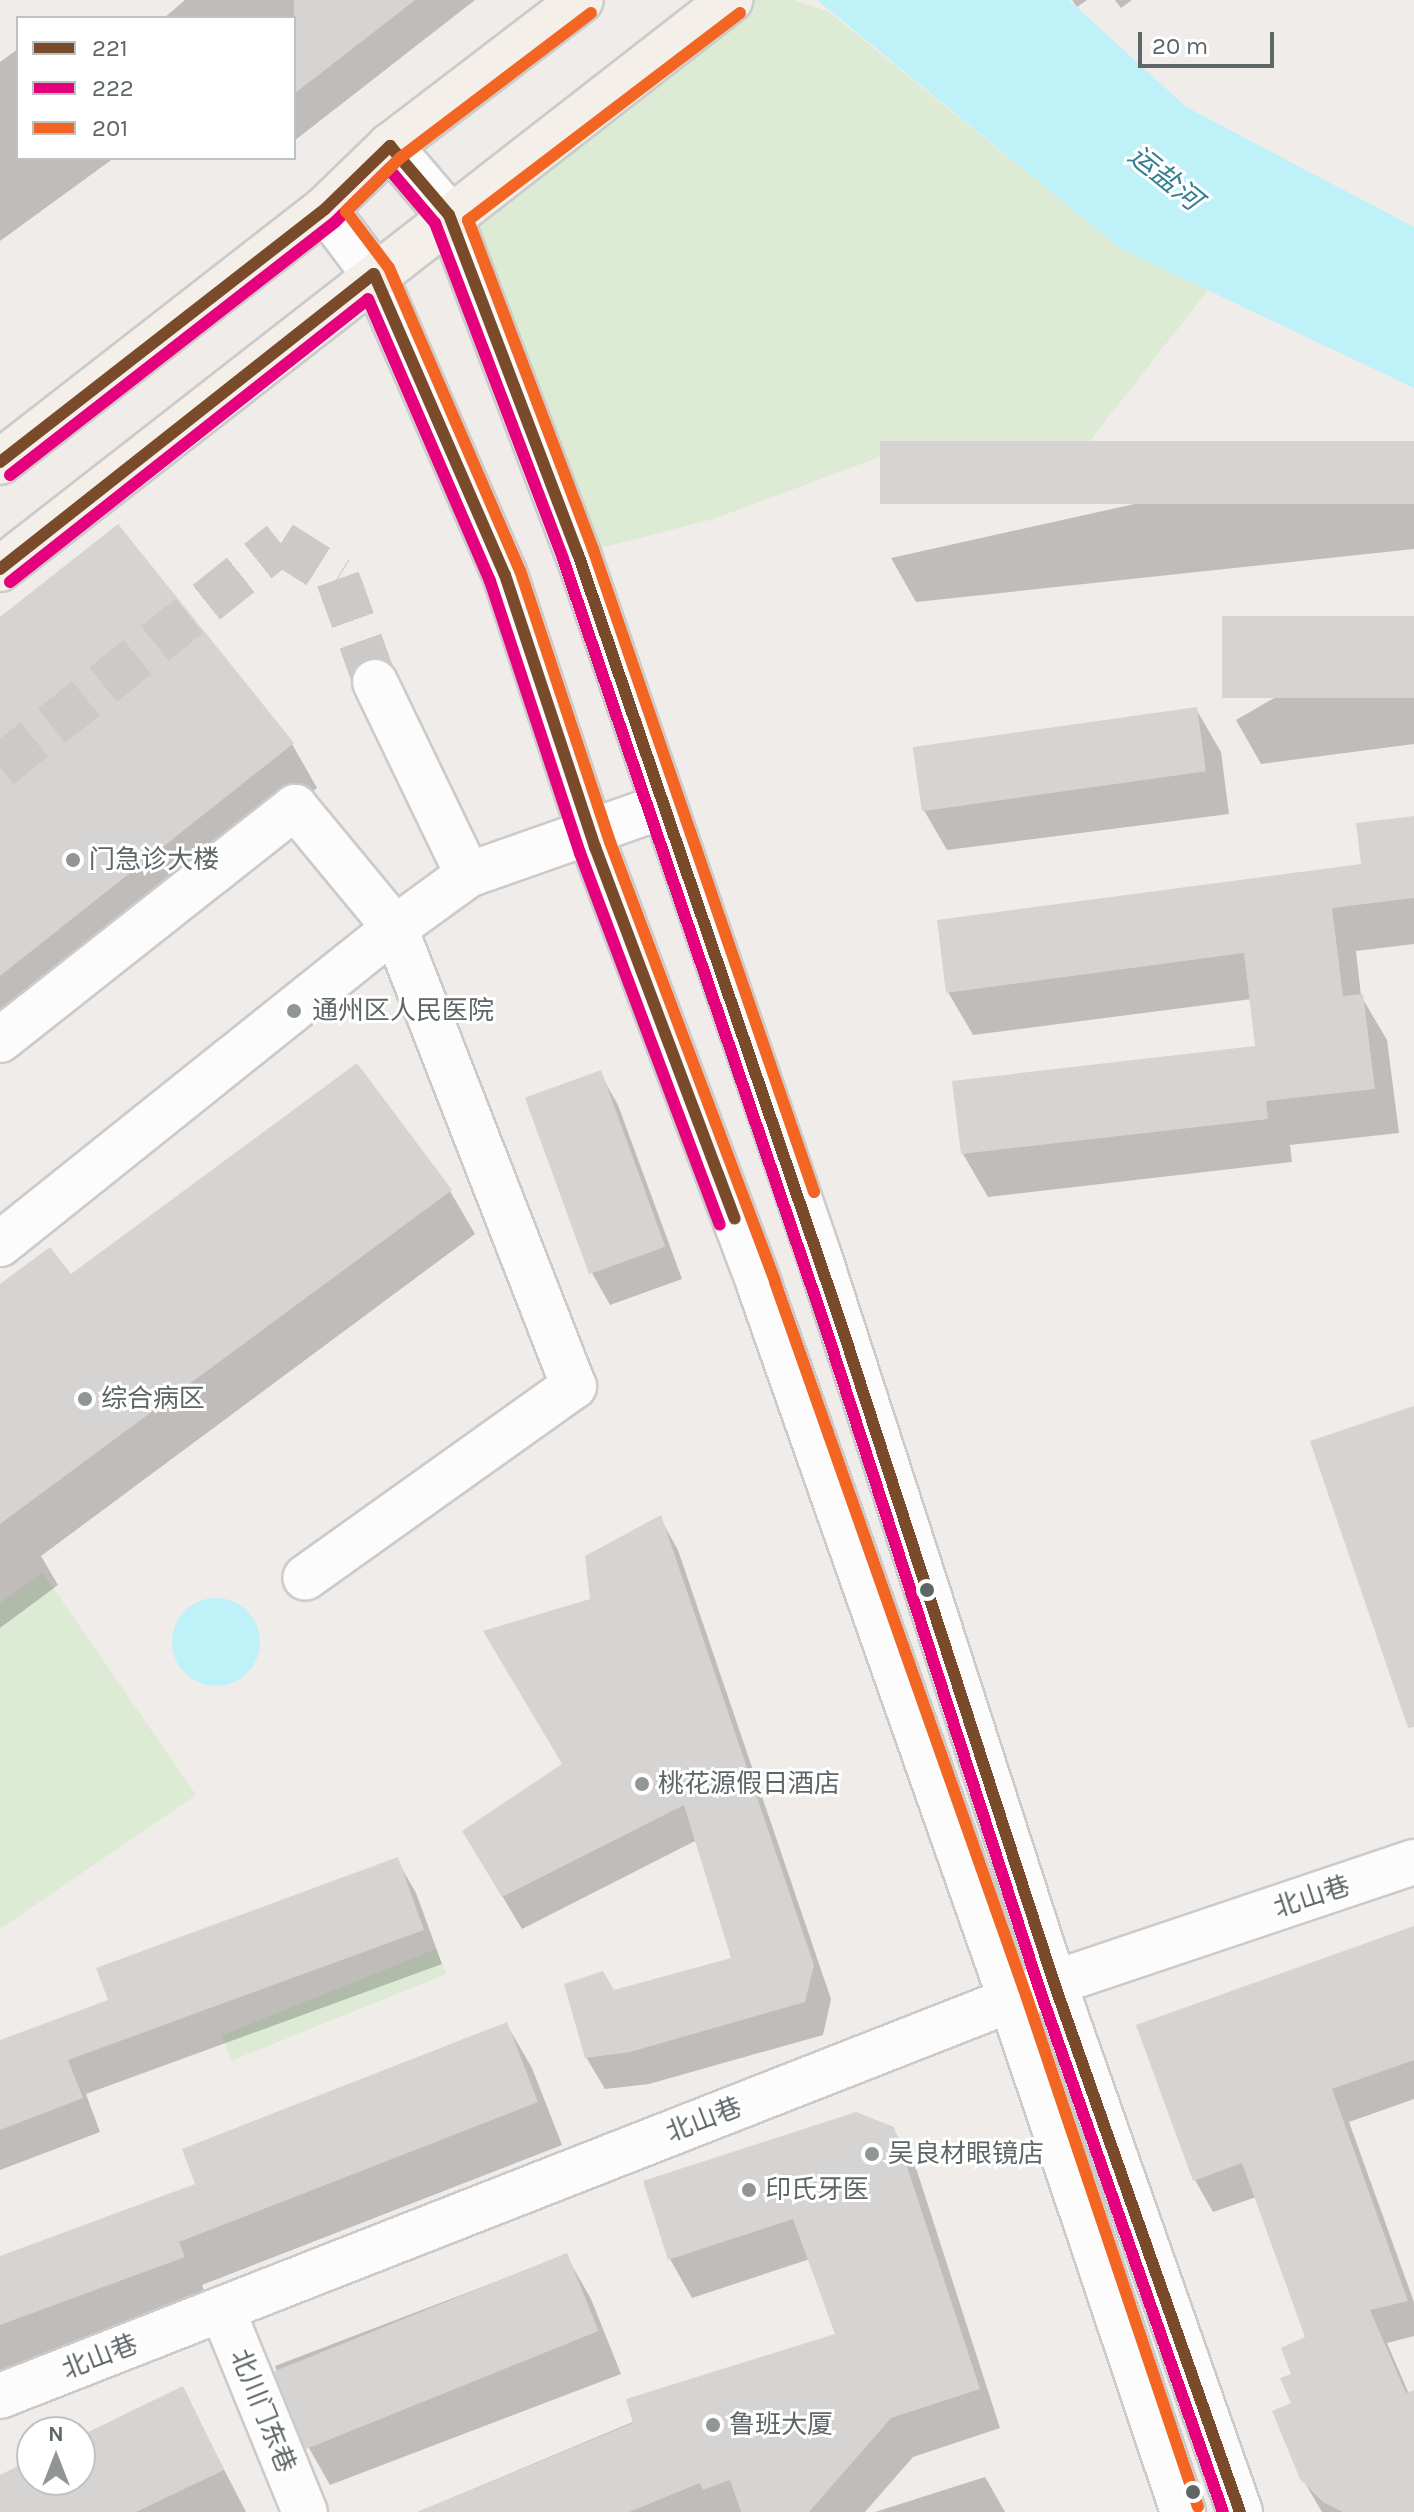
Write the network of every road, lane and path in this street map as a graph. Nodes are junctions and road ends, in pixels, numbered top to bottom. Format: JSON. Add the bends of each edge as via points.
{"nodes":[{"id":1,"x":581,"y":0,"type":"edge"},
{"id":2,"x":730,"y":0,"type":"edge"},
{"id":3,"x":390,"y":146,"type":"junction"},
{"id":4,"x":325,"y":209,"type":"junction"},
{"id":5,"x":449,"y":215,"type":"junction"},
{"id":6,"x":374,"y":274,"type":"junction"},
{"id":7,"x":0,"y":462,"type":"edge"},
{"id":8,"x":0,"y":569,"type":"edge"},
{"id":9,"x":375,"y":682,"type":"tunnel mouth"},
{"id":10,"x":664,"y":806,"type":"junction"},
{"id":11,"x":468,"y":875,"type":"junction"},
{"id":12,"x":395,"y":928,"type":"junction"},
{"id":13,"x":0,"y":1040,"type":"edge"},
{"id":14,"x":0,"y":1244,"type":"edge"},
{"id":15,"x":305,"y":1578,"type":"dead end"},
{"id":16,"x":1414,"y":1862,"type":"edge"},
{"id":17,"x":1054,"y":1983,"type":"junction"},
{"id":18,"x":1011,"y":2000,"type":"junction"},
{"id":19,"x":222,"y":2309,"type":"junction"},
{"id":20,"x":0,"y":2396,"type":"edge"},
{"id":21,"x":305,"y":2512,"type":"edge"},
{"id":22,"x":1183,"y":2512,"type":"edge"},
{"id":23,"x":1240,"y":2512,"type":"edge"}],
"edges":[{"from":1,"to":3,"type":"main road"},
{"from":2,"to":5,"type":"main road"},
{"from":3,"to":4,"type":"main road"},
{"from":3,"to":5,"type":"street"},
{"from":4,"to":6,"type":"street"},
{"from":4,"to":7,"type":"main road"},
{"from":5,"to":6,"type":"main road"},
{"from":5,"to":10,"type":"street","via":[[578,554]]},
{"from":6,"to":8,"type":"main road"},
{"from":6,"to":18,"type":"street","via":[[505,575],[595,847],[760,1287]]},
{"from":9,"to":11,"type":"street"},
{"from":10,"to":11,"type":"street"},
{"from":10,"to":17,"type":"street","via":[[827,1280]]},
{"from":11,"to":12,"type":"street"},
{"from":12,"to":13,"type":"street","via":[[295,807]]},
{"from":12,"to":14,"type":"street"},
{"from":12,"to":15,"type":"street","via":[[574,1386]]},
{"from":16,"to":17,"type":"street","name":"北山巷"},
{"from":17,"to":18,"type":"street","name":"北山巷"},
{"from":17,"to":23,"type":"street"},
{"from":18,"to":19,"type":"street","name":"北山巷"},
{"from":18,"to":22,"type":"street"},
{"from":19,"to":20,"type":"street","name":"北山巷"},
{"from":19,"to":21,"type":"street","name":"北川门东巷"}]}
